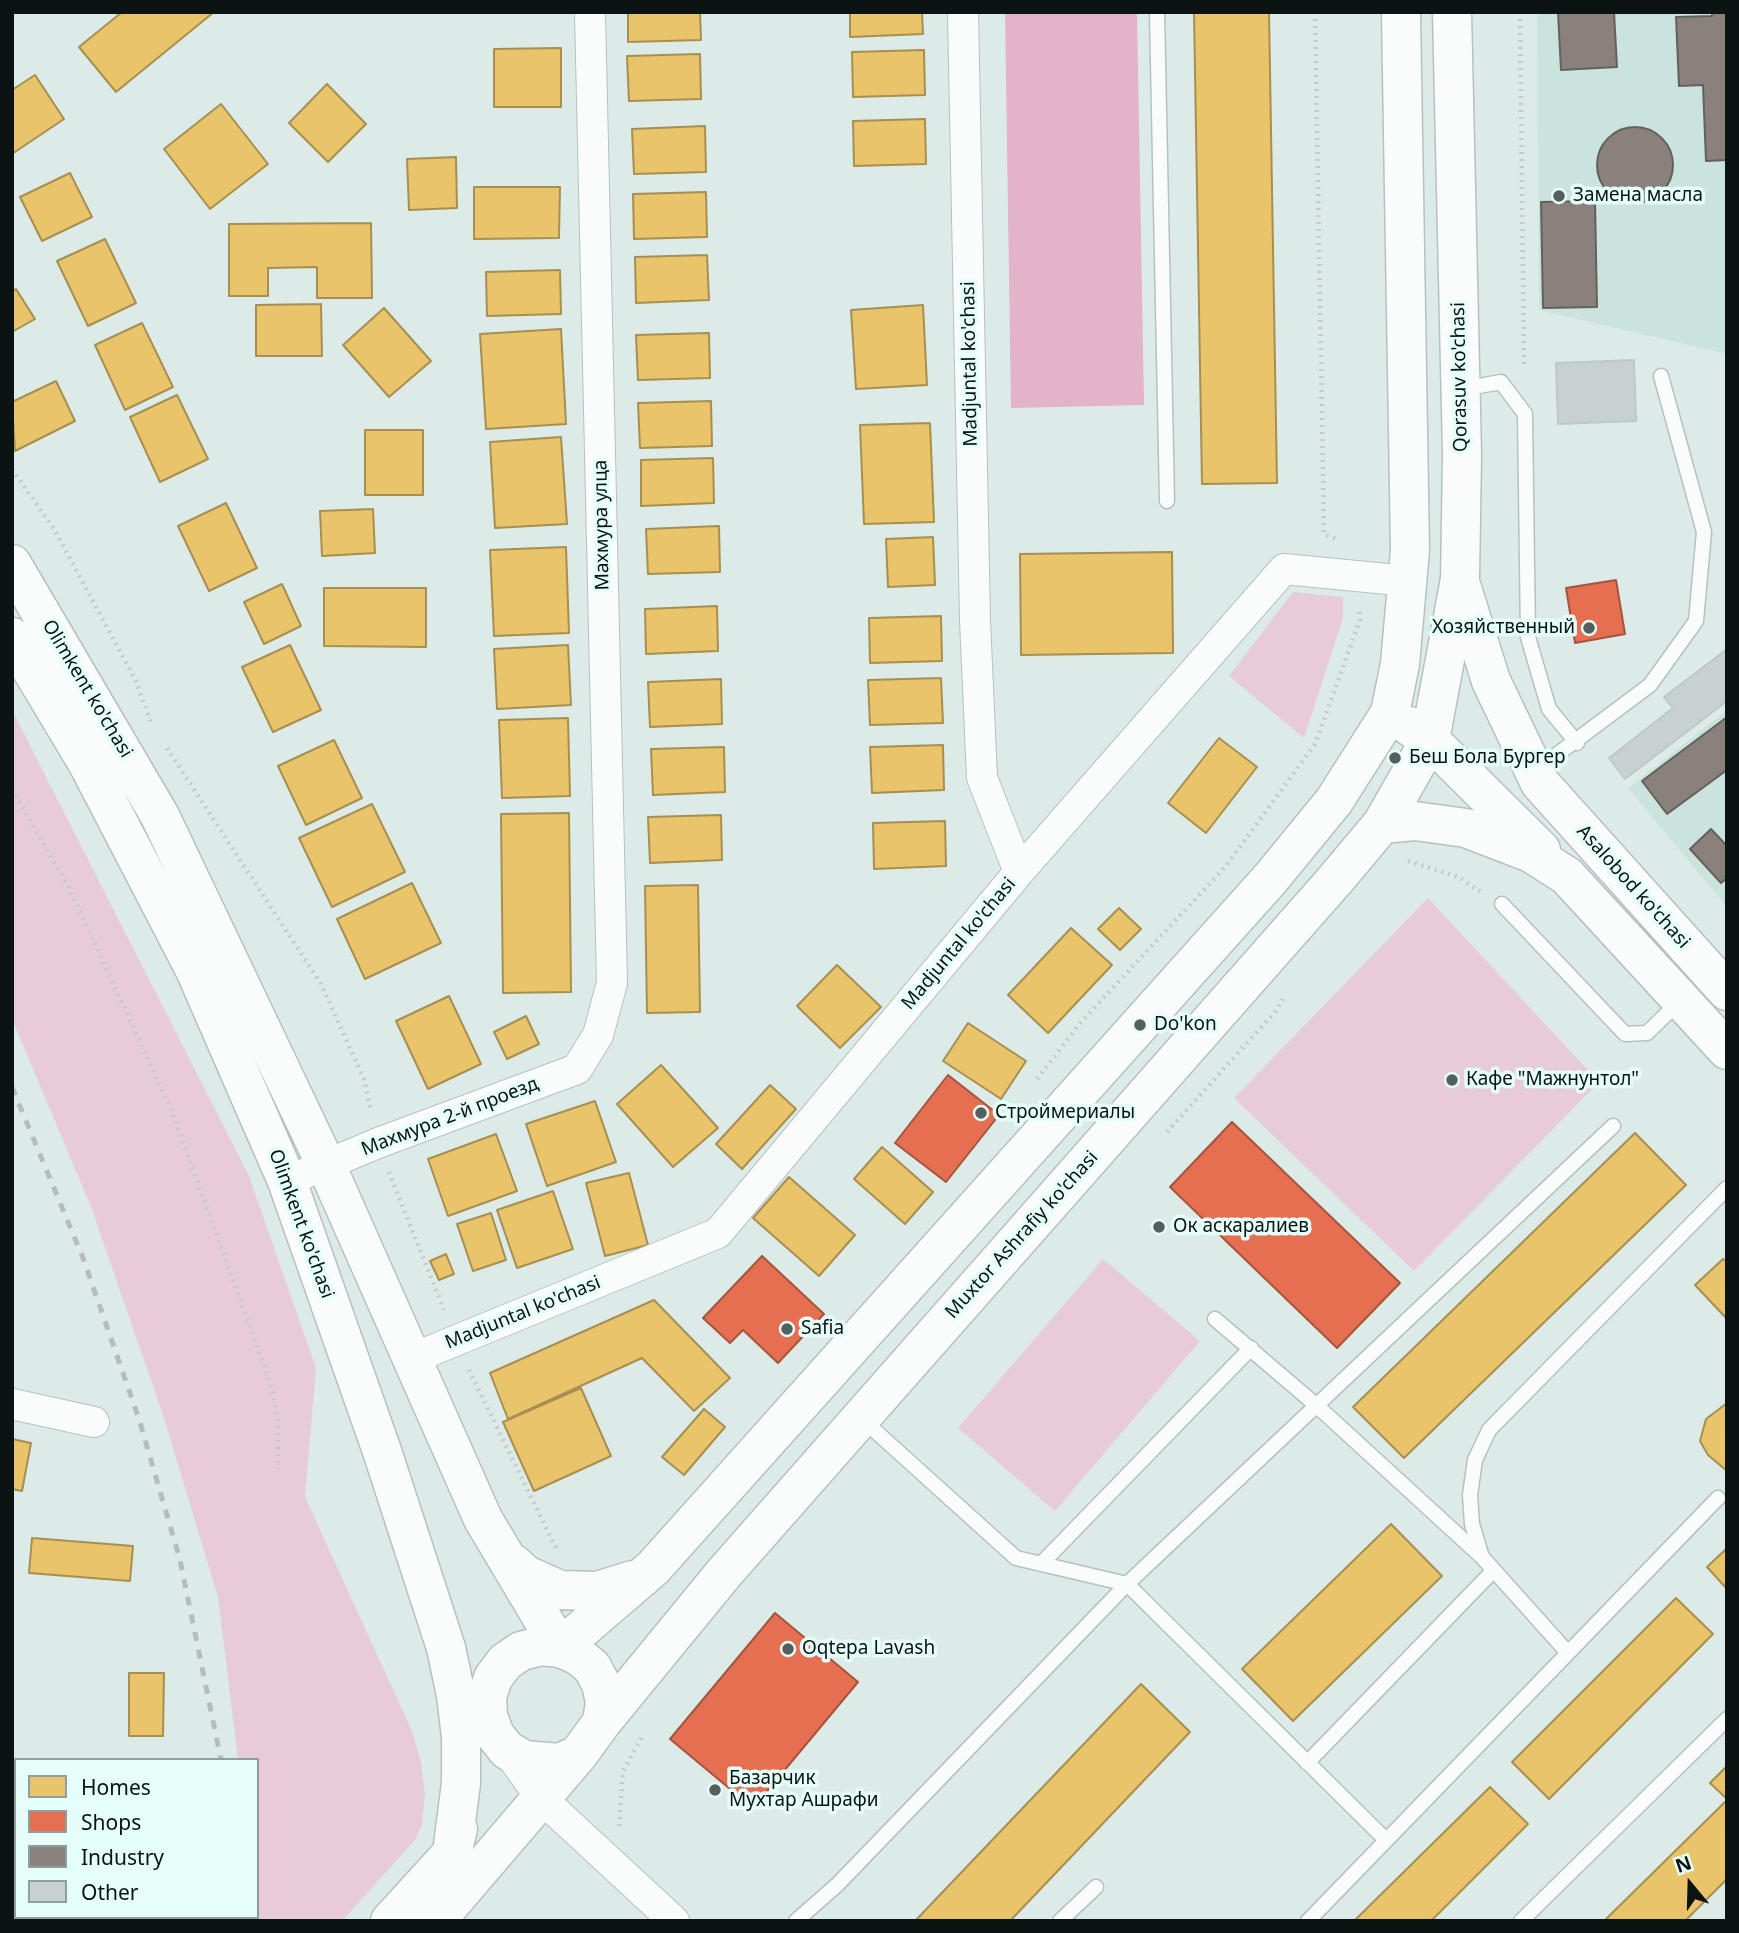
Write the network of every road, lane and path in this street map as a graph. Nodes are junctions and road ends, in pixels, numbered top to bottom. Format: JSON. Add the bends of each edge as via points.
{"nodes":[{"id":1,"x":590,"y":12,"type":"edge"},
{"id":2,"x":963,"y":12,"type":"edge"},
{"id":3,"x":1157,"y":12,"type":"edge"},
{"id":4,"x":1315,"y":12,"type":"edge"},
{"id":5,"x":1401,"y":12,"type":"edge"},
{"id":6,"x":1452,"y":12,"type":"edge"},
{"id":7,"x":1520,"y":12,"type":"edge"},
{"id":8,"x":1661,"y":376,"type":"dead end"},
{"id":9,"x":1461,"y":390,"type":"junction"},
{"id":10,"x":1525,"y":414,"type":"junction"},
{"id":11,"x":12,"y":469,"type":"edge"},
{"id":12,"x":1167,"y":500,"type":"dead end"},
{"id":13,"x":12,"y":564,"type":"edge"},
{"id":14,"x":1358,"y":576,"type":"junction"},
{"id":15,"x":1460,"y":579,"type":"junction"},
{"id":16,"x":1408,"y":581,"type":"junction"},
{"id":17,"x":12,"y":636,"type":"edge"},
{"id":18,"x":1390,"y":713,"type":"junction"},
{"id":19,"x":152,"y":725,"type":"dead end"},
{"id":20,"x":159,"y":737,"type":"dead end"},
{"id":21,"x":1430,"y":740,"type":"junction"},
{"id":22,"x":1577,"y":743,"type":"junction"},
{"id":23,"x":1297,"y":768,"type":"junction"},
{"id":24,"x":1306,"y":775,"type":"dead end"},
{"id":25,"x":1537,"y":777,"type":"junction"},
{"id":26,"x":12,"y":789,"type":"edge"},
{"id":27,"x":1389,"y":841,"type":"junction"},
{"id":28,"x":1019,"y":872,"type":"junction"},
{"id":29,"x":1463,"y":872,"type":"dead end"},
{"id":30,"x":1567,"y":876,"type":"junction"},
{"id":31,"x":1458,"y":877,"type":"junction"},
{"id":32,"x":1502,"y":904,"type":"joint"},
{"id":33,"x":1289,"y":990,"type":"dead end"},
{"id":34,"x":1727,"y":991,"type":"edge"},
{"id":35,"x":1681,"y":1000,"type":"junction"},
{"id":36,"x":598,"y":1035,"type":"joint"},
{"id":37,"x":1727,"y":1050,"type":"edge"},
{"id":38,"x":1033,"y":1084,"type":"dead end"},
{"id":39,"x":1613,"y":1126,"type":"dead end"},
{"id":40,"x":1163,"y":1136,"type":"dead end"},
{"id":41,"x":378,"y":1143,"type":"junction"},
{"id":42,"x":327,"y":1167,"type":"junction"},
{"id":43,"x":287,"y":1181,"type":"junction"},
{"id":44,"x":1727,"y":1188,"type":"edge"},
{"id":45,"x":1215,"y":1319,"type":"dead end"},
{"id":46,"x":456,"y":1340,"type":"junction"},
{"id":47,"x":1251,"y":1348,"type":"junction"},
{"id":48,"x":411,"y":1359,"type":"junction"},
{"id":49,"x":12,"y":1404,"type":"edge"},
{"id":50,"x":1317,"y":1405,"type":"junction"},
{"id":51,"x":860,"y":1417,"type":"junction"},
{"id":52,"x":94,"y":1422,"type":"dead end"},
{"id":53,"x":278,"y":1469,"type":"dead end"},
{"id":54,"x":1718,"y":1499,"type":"dead end"},
{"id":55,"x":558,"y":1551,"type":"dead end"},
{"id":56,"x":1482,"y":1558,"type":"junction"},
{"id":57,"x":510,"y":1560,"type":"junction"},
{"id":58,"x":1041,"y":1564,"type":"junction"},
{"id":59,"x":653,"y":1568,"type":"junction"},
{"id":60,"x":1493,"y":1571,"type":"junction"},
{"id":61,"x":1127,"y":1584,"type":"junction"},
{"id":62,"x":446,"y":1648,"type":"junction"},
{"id":63,"x":560,"y":1648,"type":"junction"},
{"id":64,"x":1568,"y":1653,"type":"junction"},
{"id":65,"x":488,"y":1716,"type":"junction"},
{"id":66,"x":1727,"y":1719,"type":"edge"},
{"id":67,"x":602,"y":1723,"type":"junction"},
{"id":68,"x":646,"y":1730,"type":"dead end"},
{"id":69,"x":507,"y":1750,"type":"junction"},
{"id":70,"x":578,"y":1755,"type":"junction"},
{"id":71,"x":1307,"y":1763,"type":"junction"},
{"id":72,"x":541,"y":1798,"type":"junction"},
{"id":73,"x":618,"y":1829,"type":"dead end"},
{"id":74,"x":1386,"y":1840,"type":"junction"},
{"id":75,"x":452,"y":1853,"type":"junction"},
{"id":76,"x":1096,"y":1887,"type":"dead end"},
{"id":77,"x":390,"y":1921,"type":"edge"},
{"id":78,"x":436,"y":1921,"type":"edge"},
{"id":79,"x":674,"y":1921,"type":"edge"},
{"id":80,"x":796,"y":1921,"type":"edge"},
{"id":81,"x":1060,"y":1921,"type":"edge"},
{"id":82,"x":1308,"y":1921,"type":"edge"},
{"id":83,"x":1521,"y":1921,"type":"edge"}],
"edges":[{"from":1,"to":36,"type":"street","name":"Махмура улца","via":[[612,983]]},
{"from":2,"to":28,"type":"street","name":"Madjuntal ko'chasi","via":[[982,778]]},
{"from":3,"to":12,"type":"lane"},
{"from":4,"to":14,"type":"path","via":[[1324,534],[1357,548]]},
{"from":5,"to":16,"type":"main road"},
{"from":6,"to":9,"type":"main road","name":"Qorasuv ko'chasi"},
{"from":7,"to":10,"type":"path"},
{"from":8,"to":22,"type":"lane","via":[[1704,532],[1696,621],[1650,685]]},
{"from":9,"to":10,"type":"lane","via":[[1501,382]]},
{"from":9,"to":15,"type":"main road","name":"Qorasuv ko'chasi"},
{"from":10,"to":22,"type":"lane","via":[[1528,637],[1549,709]]},
{"from":11,"to":19,"type":"path","via":[[54,529],[136,681]]},
{"from":13,"to":42,"type":"main road","name":"Olimkent ko'chasi","via":[[160,816]]},
{"from":14,"to":16,"type":"street"},
{"from":14,"to":23,"type":"path","via":[[1360,620],[1315,744]]},
{"from":14,"to":28,"type":"street","via":[[1284,569]]},
{"from":15,"to":21,"type":"main road","name":"Qorasuv ko'chasi"},
{"from":15,"to":25,"type":"main road","name":"Asalobod ko'chasi","via":[[1490,681]]},
{"from":16,"to":18,"type":"main road"},
{"from":17,"to":43,"type":"main road","name":"Olimkent ko'chasi","via":[[88,764],[189,958]]},
{"from":18,"to":21,"type":"main road","name":"Asalobod ko'chasi"},
{"from":18,"to":59,"type":"main road","via":[[1334,801],[1271,878]]},
{"from":20,"to":41,"type":"path","via":[[321,984],[364,1079]]},
{"from":21,"to":25,"type":"main road","name":"Asalobod ko'chasi"},
{"from":21,"to":27,"type":"main road","name":"Muxtor Ashrafiy ko'chasi"},
{"from":21,"to":30,"type":"main road","name":"Asalobod ko'chasi"},
{"from":22,"to":25,"type":"lane"},
{"from":23,"to":24,"type":"path"},
{"from":23,"to":38,"type":"path","via":[[1226,866],[1082,1021]]},
{"from":25,"to":34,"type":"main road","name":"Asalobod ko'chasi"},
{"from":26,"to":53,"type":"path","via":[[69,888],[170,1107],[270,1382],[278,1418]]},
{"from":27,"to":30,"type":"main road","name":"Asalobod ko'chasi","via":[[1415,821],[1466,828],[1531,853]]},
{"from":27,"to":31,"type":"path"},
{"from":27,"to":51,"type":"main road","name":"Muxtor Ashrafiy ko'chasi"},
{"from":28,"to":46,"type":"street","name":"Madjuntal ko'chasi","via":[[718,1233]]},
{"from":29,"to":31,"type":"path"},
{"from":30,"to":35,"type":"main road","name":"Asalobod ko'chasi"},
{"from":31,"to":32,"type":"path"},
{"from":32,"to":35,"type":"lane","via":[[1625,1034],[1647,1033]]},
{"from":33,"to":40,"type":"path","via":[[1275,1012]]},
{"from":35,"to":37,"type":"main road","name":"Asalobod ko'chasi"},
{"from":36,"to":41,"type":"street","name":"Махмура 2-й проезд","via":[[577,1069]]},
{"from":39,"to":50,"type":"lane"},
{"from":41,"to":42,"type":"street","name":"Махмура 2-й проезд"},
{"from":41,"to":46,"type":"path"},
{"from":42,"to":43,"type":"street","name":"Махмура 2-й проезд"},
{"from":42,"to":48,"type":"main road","name":"Olimkent ko'chasi"},
{"from":43,"to":62,"type":"main road","name":"Olimkent ko'chasi"},
{"from":44,"to":56,"type":"lane","via":[[1489,1430],[1475,1460],[1470,1495]]},
{"from":45,"to":47,"type":"lane"},
{"from":46,"to":48,"type":"street","name":"Madjuntal ko'chasi"},
{"from":46,"to":55,"type":"path","via":[[490,1419]]},
{"from":47,"to":50,"type":"lane"},
{"from":47,"to":58,"type":"lane"},
{"from":48,"to":57,"type":"main road","name":"Olimkent ko'chasi","via":[[483,1519]]},
{"from":49,"to":52,"type":"street"},
{"from":50,"to":56,"type":"lane"},
{"from":50,"to":61,"type":"lane"},
{"from":51,"to":58,"type":"lane","via":[[1016,1558]]},
{"from":51,"to":67,"type":"main road","name":"Muxtor Ashrafiy ko'chasi"},
{"from":54,"to":64,"type":"lane"},
{"from":56,"to":60,"type":"lane"},
{"from":57,"to":59,"type":"main road","via":[[543,1584],[578,1592],[616,1587]]},
{"from":57,"to":63,"type":"main road","name":"Olimkent ko'chasi"},
{"from":58,"to":61,"type":"lane"},
{"from":59,"to":63,"type":"main road"},
{"from":60,"to":64,"type":"lane"},
{"from":60,"to":71,"type":"lane"},
{"from":61,"to":71,"type":"lane"},
{"from":61,"to":80,"type":"lane","via":[[837,1885]]},
{"from":62,"to":65,"type":"main road"},
{"from":62,"to":75,"type":"main road","name":"Olimkent ko'chasi","via":[[461,1737],[461,1783]]},
{"from":63,"to":65,"type":"main road","via":[[521,1651],[505,1662],[487,1696]]},
{"from":63,"to":67,"type":"main road","via":[[592,1667],[605,1702]]},
{"from":64,"to":74,"type":"lane"},
{"from":65,"to":69,"type":"main road"},
{"from":65,"to":75,"type":"main road"},
{"from":66,"to":83,"type":"lane"},
{"from":67,"to":70,"type":"main road"},
{"from":68,"to":73,"type":"path","via":[[623,1771]]},
{"from":69,"to":70,"type":"main road","via":[[544,1764]]},
{"from":69,"to":72,"type":"street"},
{"from":70,"to":72,"type":"main road"},
{"from":71,"to":74,"type":"lane"},
{"from":72,"to":78,"type":"main road"},
{"from":72,"to":79,"type":"street"},
{"from":74,"to":82,"type":"lane"},
{"from":75,"to":77,"type":"main road"},
{"from":76,"to":81,"type":"lane"}]}
